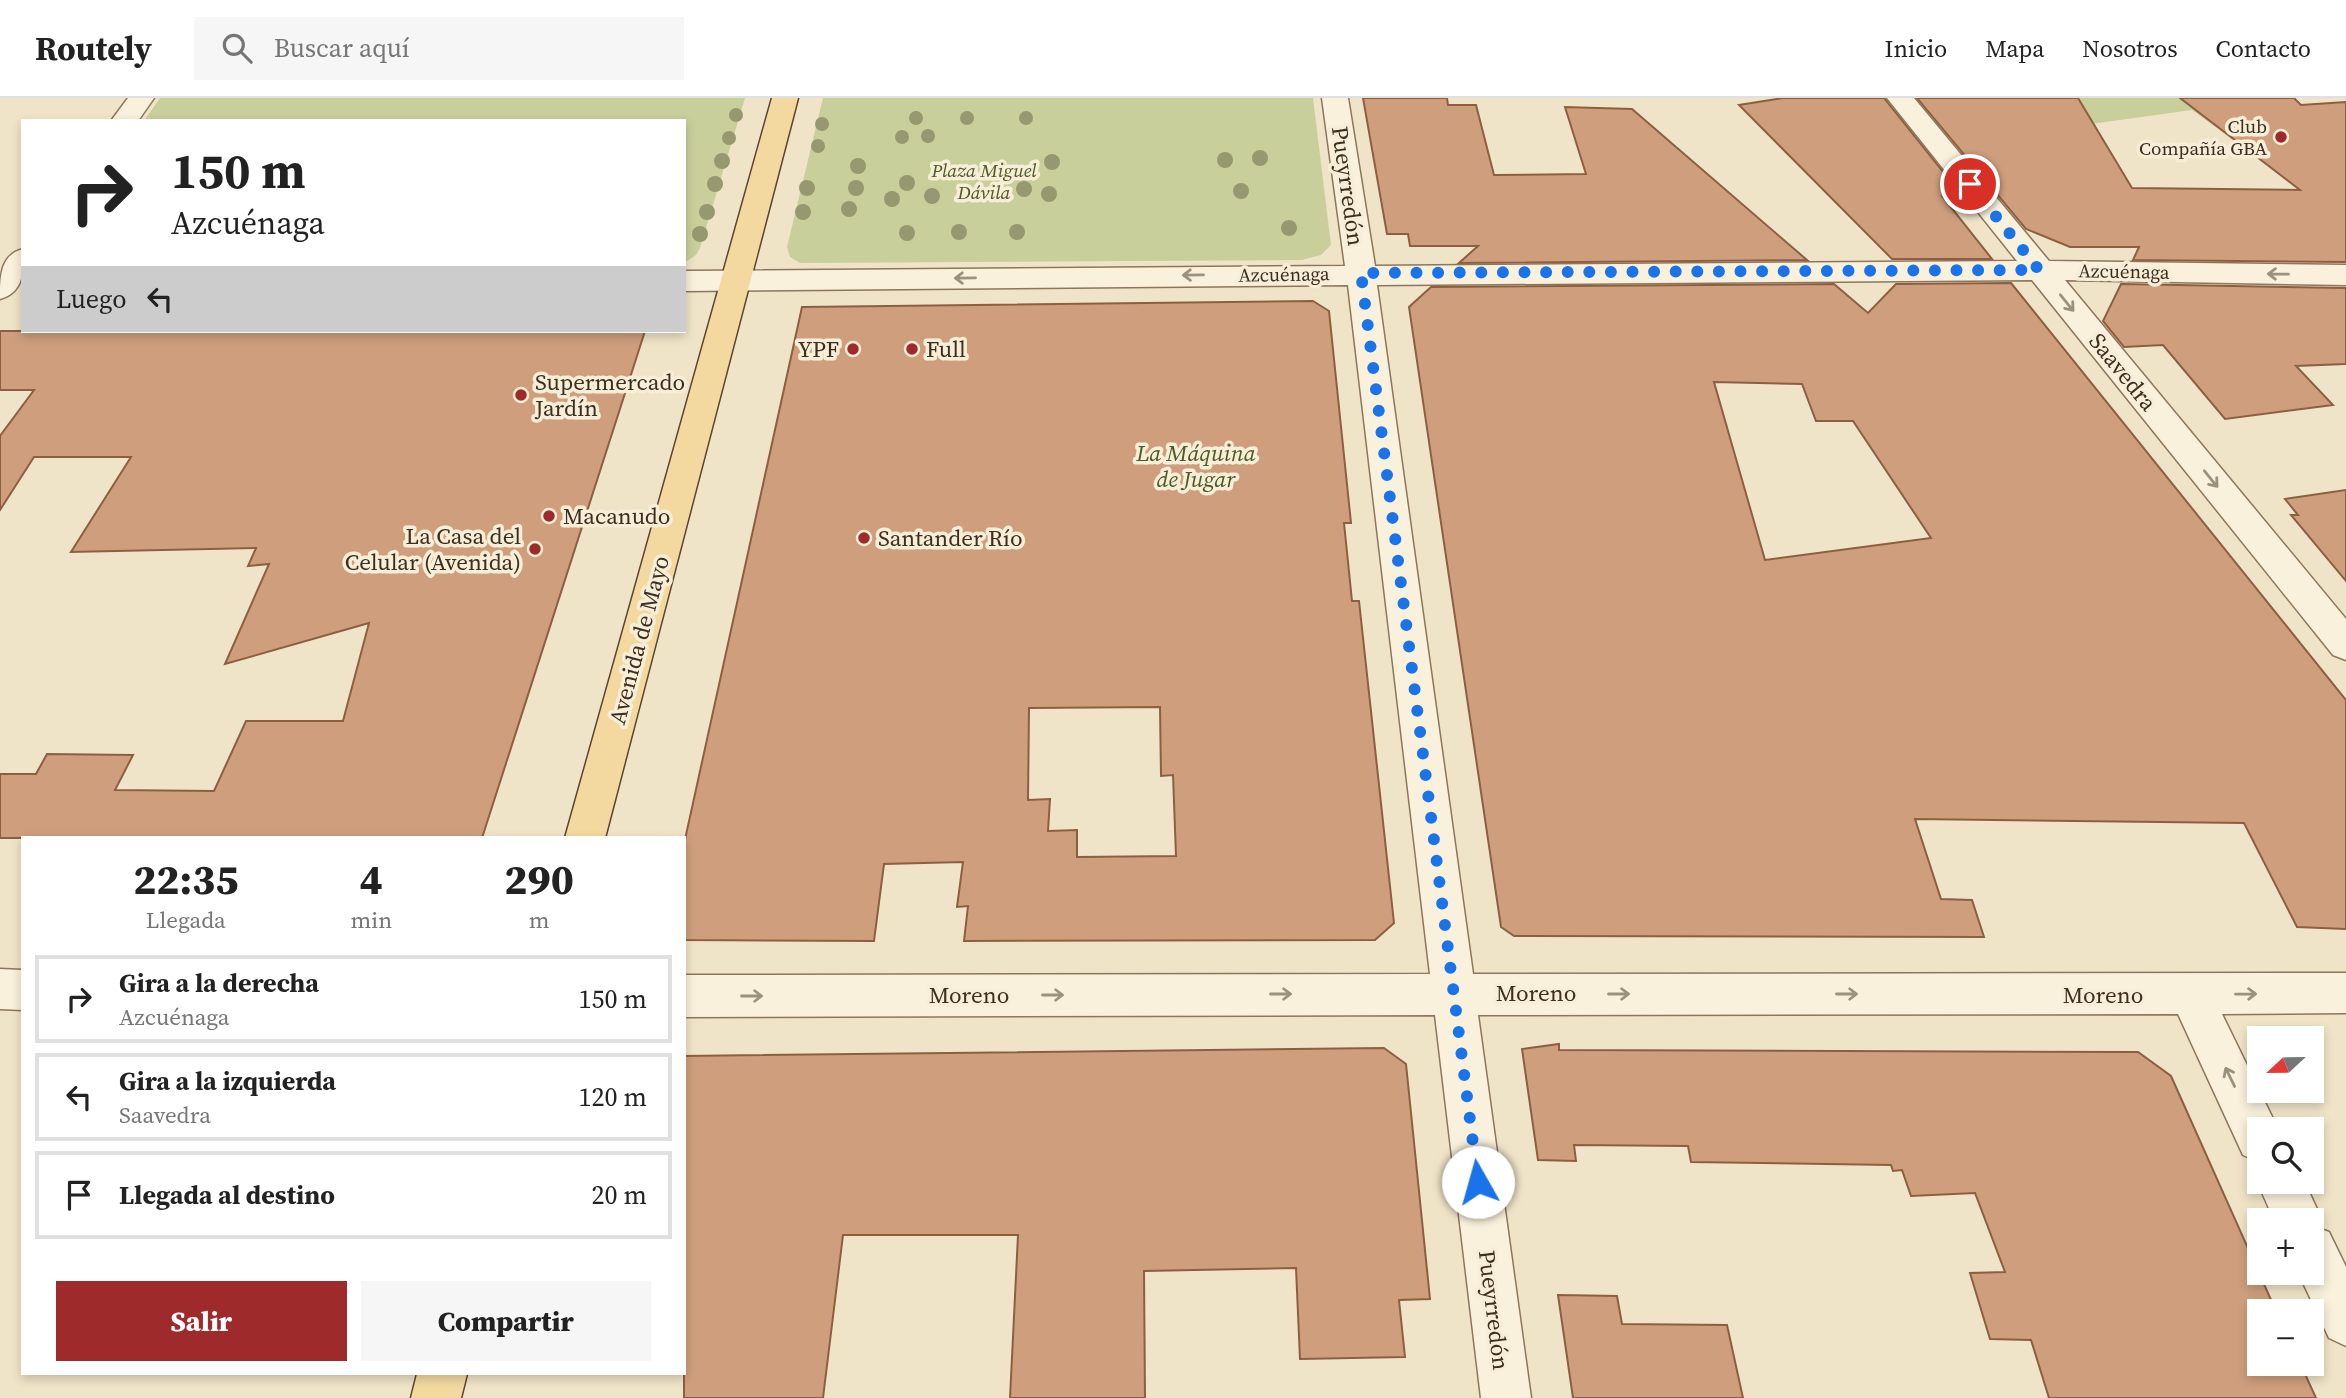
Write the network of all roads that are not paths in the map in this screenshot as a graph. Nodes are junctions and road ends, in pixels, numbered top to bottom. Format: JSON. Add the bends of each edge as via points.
{"nodes":[{"id":1,"x":141,"y":98,"type":"edge"},
{"id":2,"x":785,"y":98,"type":"edge"},
{"id":3,"x":1335,"y":98,"type":"edge"},
{"id":4,"x":1900,"y":98,"type":"edge"},
{"id":5,"x":125,"y":119,"type":"edge"},
{"id":6,"x":21,"y":262,"type":"edge"},
{"id":7,"x":2039,"y":270,"type":"junction"},
{"id":8,"x":1361,"y":273,"type":"junction"},
{"id":9,"x":2346,"y":275,"type":"edge"},
{"id":10,"x":686,"y":281,"type":"edge"},
{"id":11,"x":737,"y":281,"type":"junction"},
{"id":12,"x":6,"y":288,"type":"edge"},
{"id":13,"x":2346,"y":645,"type":"edge"},
{"id":14,"x":586,"y":836,"type":"edge"},
{"id":15,"x":0,"y":989,"type":"edge"},
{"id":16,"x":21,"y":990,"type":"edge"},
{"id":17,"x":1453,"y":993,"type":"junction"},
{"id":18,"x":2346,"y":993,"type":"edge"},
{"id":19,"x":2191,"y":995,"type":"junction"},
{"id":20,"x":686,"y":996,"type":"edge"},
{"id":21,"x":2249,"y":1117,"type":"edge"},
{"id":22,"x":2324,"y":1274,"type":"edge"},
{"id":23,"x":2346,"y":1321,"type":"edge"},
{"id":24,"x":442,"y":1375,"type":"edge"},
{"id":25,"x":436,"y":1398,"type":"edge"},
{"id":26,"x":1506,"y":1398,"type":"edge"}],
"edges":[{"from":1,"to":5,"type":"street"},
{"from":2,"to":11,"type":"main road","name":"Avenida de Mayo"},
{"from":3,"to":8,"type":"street","name":"Pueyrredón"},
{"from":4,"to":7,"type":"street","name":"Saavedra"},
{"from":6,"to":12,"type":"street"},
{"from":7,"to":8,"type":"street","name":"Azcuénaga"},
{"from":9,"to":7,"type":"street","name":"Azcuénaga","one_way":true},
{"from":7,"to":13,"type":"street","name":"Saavedra","one_way":true},
{"from":8,"to":11,"type":"street","name":"Azcuénaga","one_way":true},
{"from":8,"to":17,"type":"street","name":"Pueyrredón"},
{"from":10,"to":11,"type":"street","name":"Azcuénaga"},
{"from":11,"to":14,"type":"main road","name":"Avenida de Mayo"},
{"from":15,"to":16,"type":"street"},
{"from":17,"to":19,"type":"street","name":"Moreno","one_way":true},
{"from":20,"to":17,"type":"street","name":"Moreno","one_way":true},
{"from":17,"to":26,"type":"street","name":"Pueyrredón"},
{"from":19,"to":18,"type":"street","name":"Moreno","one_way":true},
{"from":21,"to":19,"type":"street","one_way":true},
{"from":22,"to":23,"type":"street"},
{"from":24,"to":25,"type":"main road"}]}
